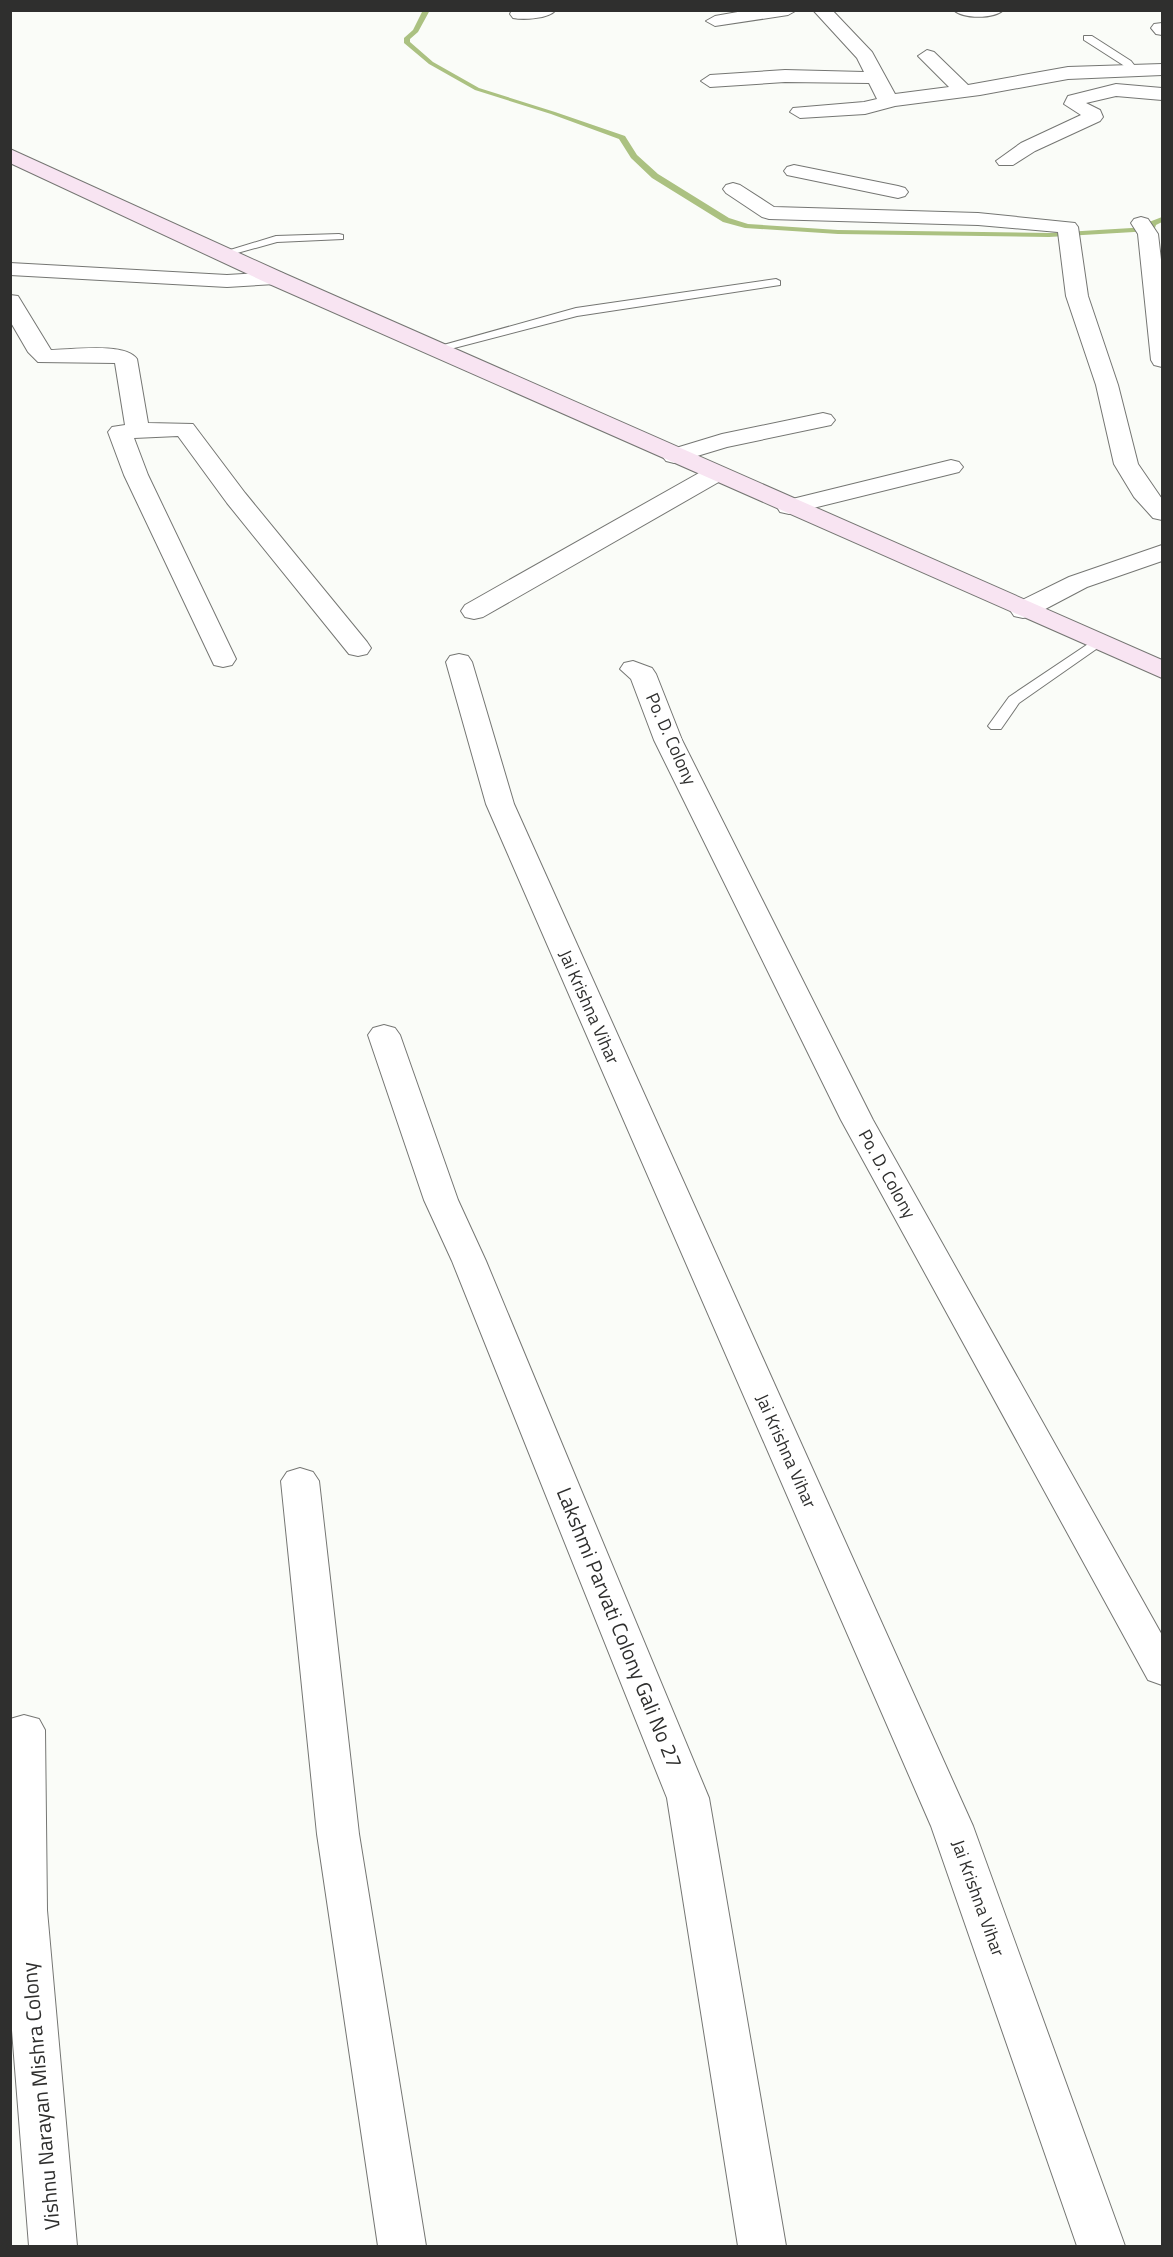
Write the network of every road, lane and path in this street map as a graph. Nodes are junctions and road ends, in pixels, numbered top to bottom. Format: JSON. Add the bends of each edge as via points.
{"nodes":[{"id":1,"x":547,"y":10,"type":"edge"},
{"id":2,"x":788,"y":10,"type":"edge"},
{"id":3,"x":822,"y":10,"type":"edge"},
{"id":4,"x":963,"y":10,"type":"edge"},
{"id":5,"x":994,"y":10,"type":"edge"},
{"id":6,"x":519,"y":14,"type":"dead end"},
{"id":7,"x":715,"y":21,"type":"dead end"},
{"id":8,"x":1088,"y":38,"type":"dead end"},
{"id":9,"x":927,"y":56,"type":"dead end"},
{"id":10,"x":1133,"y":70,"type":"junction"},
{"id":11,"x":1162,"y":70,"type":"edge"},
{"id":12,"x":877,"y":78,"type":"junction"},
{"id":13,"x":710,"y":81,"type":"dead end"},
{"id":14,"x":964,"y":91,"type":"junction"},
{"id":15,"x":1162,"y":94,"type":"edge"},
{"id":16,"x":893,"y":100,"type":"junction"},
{"id":17,"x":800,"y":112,"type":"dead end"},
{"id":18,"x":10,"y":155,"type":"edge"},
{"id":19,"x":1006,"y":161,"type":"dead end"},
{"id":20,"x":794,"y":171,"type":"dead end"},
{"id":21,"x":733,"y":189,"type":"dead end"},
{"id":22,"x":1000,"y":198,"type":"dead end"},
{"id":23,"x":873,"y":216,"type":"junction"},
{"id":24,"x":978,"y":219,"type":"junction"},
{"id":25,"x":1145,"y":229,"type":"dead end"},
{"id":26,"x":339,"y":237,"type":"dead end"},
{"id":27,"x":224,"y":254,"type":"junction"},
{"id":28,"x":10,"y":269,"type":"edge"},
{"id":29,"x":274,"y":278,"type":"junction"},
{"id":30,"x":776,"y":283,"type":"dead end"},
{"id":31,"x":10,"y":301,"type":"edge"},
{"id":32,"x":435,"y":349,"type":"junction"},
{"id":33,"x":1162,"y":360,"type":"edge"},
{"id":34,"x":823,"y":420,"type":"dead end"},
{"id":35,"x":138,"y":431,"type":"junction"},
{"id":36,"x":674,"y":456,"type":"junction"},
{"id":37,"x":951,"y":467,"type":"dead end"},
{"id":38,"x":715,"y":474,"type":"junction"},
{"id":39,"x":789,"y":507,"type":"junction"},
{"id":40,"x":1162,"y":513,"type":"edge"},
{"id":41,"x":1162,"y":554,"type":"edge"},
{"id":42,"x":1023,"y":610,"type":"junction"},
{"id":43,"x":474,"y":611,"type":"dead end"},
{"id":44,"x":1097,"y":642,"type":"junction"},
{"id":45,"x":358,"y":648,"type":"dead end"},
{"id":46,"x":223,"y":659,"type":"dead end"},
{"id":47,"x":459,"y":662,"type":"dead end"},
{"id":48,"x":633,"y":669,"type":"dead end"},
{"id":49,"x":1162,"y":670,"type":"edge"},
{"id":50,"x":996,"y":726,"type":"dead end"},
{"id":51,"x":384,"y":1035,"type":"dead end"},
{"id":52,"x":300,"y":1481,"type":"dead end"},
{"id":53,"x":1162,"y":1670,"type":"edge"},
{"id":54,"x":24,"y":1730,"type":"dead end"},
{"id":55,"x":53,"y":2247,"type":"edge"},
{"id":56,"x":402,"y":2247,"type":"edge"},
{"id":57,"x":762,"y":2247,"type":"edge"},
{"id":58,"x":1101,"y":2247,"type":"edge"}],
"edges":[{"from":1,"to":6,"type":"street"},
{"from":2,"to":7,"type":"street"},
{"from":3,"to":12,"type":"street","via":[[865,56]]},
{"from":4,"to":5,"type":"street"},
{"from":8,"to":10,"type":"lane"},
{"from":9,"to":14,"type":"street"},
{"from":10,"to":11,"type":"street"},
{"from":10,"to":14,"type":"street","via":[[1068,73]]},
{"from":12,"to":13,"type":"street","via":[[785,76]]},
{"from":12,"to":16,"type":"street","via":[[885,97]]},
{"from":14,"to":16,"type":"street"},
{"from":15,"to":19,"type":"street","via":[[1116,90],[1074,100],[1093,117]]},
{"from":16,"to":17,"type":"street","via":[[865,108]]},
{"from":18,"to":27,"type":"street"},
{"from":20,"to":23,"type":"street","via":[[904,187]]},
{"from":21,"to":23,"type":"street","via":[[769,213]]},
{"from":22,"to":24,"type":"street"},
{"from":23,"to":24,"type":"street"},
{"from":24,"to":40,"type":"street","via":[[1068,227],[1077,296],[1107,385],[1126,464]]},
{"from":25,"to":33,"type":"street"},
{"from":26,"to":27,"type":"lane","via":[[276,239]]},
{"from":27,"to":29,"type":"street"},
{"from":28,"to":29,"type":"street","via":[[227,281]]},
{"from":29,"to":32,"type":"street"},
{"from":30,"to":32,"type":"lane","via":[[576,312]]},
{"from":31,"to":35,"type":"street","via":[[39,352],[46,357],[113,355],[126,359]]},
{"from":32,"to":36,"type":"street"},
{"from":34,"to":36,"type":"street","via":[[722,441]]},
{"from":35,"to":45,"type":"street","via":[[185,429]]},
{"from":35,"to":46,"type":"street","via":[[120,432],[136,476]]},
{"from":36,"to":38,"type":"street"},
{"from":37,"to":39,"type":"street"},
{"from":38,"to":39,"type":"street"},
{"from":38,"to":43,"type":"street"},
{"from":39,"to":42,"type":"street"},
{"from":41,"to":42,"type":"street","via":[[1078,582]]},
{"from":42,"to":44,"type":"street"},
{"from":44,"to":49,"type":"street"},
{"from":44,"to":50,"type":"lane","via":[[1014,700]]},
{"from":47,"to":58,"type":"street","name":"Jai Krishna Vihar","via":[[500,804],[952,1826]]},
{"from":48,"to":53,"type":"street","name":"Po. D. Colony","via":[[643,674],[668,740],[857,1120]]},
{"from":51,"to":57,"type":"street","name":"Lakshmi Parvati Colony Gali No 27","via":[[441,1200],[688,1798]]},
{"from":52,"to":56,"type":"street","via":[[338,1834]]},
{"from":54,"to":55,"type":"street","name":"Vishnu Narayan Mishra Colony","via":[[25,1911]]}]}
